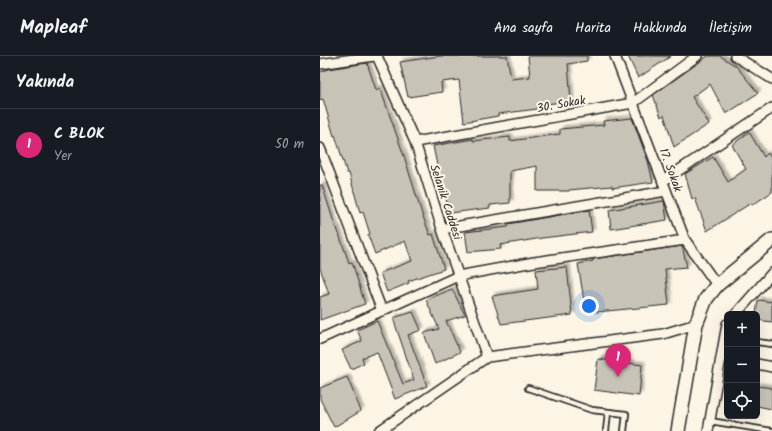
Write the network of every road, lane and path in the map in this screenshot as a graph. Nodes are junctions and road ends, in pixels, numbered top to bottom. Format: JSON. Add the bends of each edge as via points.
{"nodes":[{"id":1,"x":376,"y":56,"type":"edge"},
{"id":2,"x":615,"y":56,"type":"edge"},
{"id":3,"x":697,"y":56,"type":"edge"},
{"id":4,"x":740,"y":58,"type":"edge"},
{"id":5,"x":320,"y":64,"type":"edge"},
{"id":6,"x":772,"y":79,"type":"edge"},
{"id":7,"x":633,"y":103,"type":"junction"},
{"id":8,"x":772,"y":108,"type":"edge"},
{"id":9,"x":415,"y":142,"type":"junction"},
{"id":10,"x":320,"y":148,"type":"edge"},
{"id":11,"x":663,"y":181,"type":"junction"},
{"id":12,"x":666,"y":191,"type":"junction"},
{"id":13,"x":442,"y":229,"type":"junction"},
{"id":14,"x":685,"y":240,"type":"junction"},
{"id":15,"x":772,"y":240,"type":"edge"},
{"id":16,"x":772,"y":273,"type":"edge"},
{"id":17,"x":458,"y":276,"type":"junction"},
{"id":18,"x":717,"y":285,"type":"junction"},
{"id":19,"x":382,"y":310,"type":"junction"},
{"id":20,"x":739,"y":311,"type":"edge"},
{"id":21,"x":696,"y":324,"type":"junction"},
{"id":22,"x":320,"y":339,"type":"edge"},
{"id":23,"x":760,"y":342,"type":"edge"},
{"id":24,"x":772,"y":344,"type":"edge"},
{"id":25,"x":488,"y":357,"type":"junction"},
{"id":26,"x":724,"y":359,"type":"edge"},
{"id":27,"x":760,"y":365,"type":"edge"},
{"id":28,"x":772,"y":367,"type":"edge"},
{"id":29,"x":528,"y":388,"type":"dead end"},
{"id":30,"x":608,"y":412,"type":"junction"},
{"id":31,"x":710,"y":421,"type":"junction"},
{"id":32,"x":379,"y":431,"type":"edge"},
{"id":33,"x":606,"y":431,"type":"edge"},
{"id":34,"x":624,"y":431,"type":"edge"},
{"id":35,"x":678,"y":431,"type":"edge"},
{"id":36,"x":708,"y":431,"type":"edge"},
{"id":37,"x":772,"y":431,"type":"edge"}],
"edges":[{"from":1,"to":5,"type":"street"},
{"from":1,"to":9,"type":"street","name":"Selanik Caddesi"},
{"from":2,"to":7,"type":"street","name":"17. Sokak"},
{"from":3,"to":7,"type":"street","name":"30. Sokak"},
{"from":4,"to":6,"type":"street"},
{"from":7,"to":9,"type":"street","name":"30. Sokak"},
{"from":7,"to":11,"type":"street","name":"17. Sokak"},
{"from":8,"to":11,"type":"street"},
{"from":9,"to":13,"type":"street","name":"Selanik Caddesi"},
{"from":10,"to":19,"type":"street"},
{"from":11,"to":12,"type":"street","name":"17. Sokak"},
{"from":12,"to":13,"type":"street"},
{"from":12,"to":14,"type":"street","name":"17. Sokak"},
{"from":13,"to":17,"type":"street","name":"Selanik Caddesi"},
{"from":14,"to":17,"type":"street"},
{"from":14,"to":18,"type":"street","name":"17. Sokak"},
{"from":15,"to":18,"type":"main road"},
{"from":16,"to":20,"type":"street"},
{"from":17,"to":19,"type":"street"},
{"from":17,"to":25,"type":"street","name":"Selanik Caddesi"},
{"from":18,"to":21,"type":"main road","via":[[706,299]]},
{"from":19,"to":22,"type":"street"},
{"from":21,"to":25,"type":"street","via":[[663,334]]},
{"from":21,"to":35,"type":"main road"},
{"from":23,"to":24,"type":"lane"},
{"from":25,"to":32,"type":"street"},
{"from":26,"to":31,"type":"street"},
{"from":27,"to":28,"type":"street"},
{"from":29,"to":30,"type":"lane","via":[[592,410]]},
{"from":30,"to":33,"type":"lane"},
{"from":30,"to":34,"type":"lane","via":[[626,414]]},
{"from":31,"to":36,"type":"street"},
{"from":31,"to":37,"type":"lane"}]}
